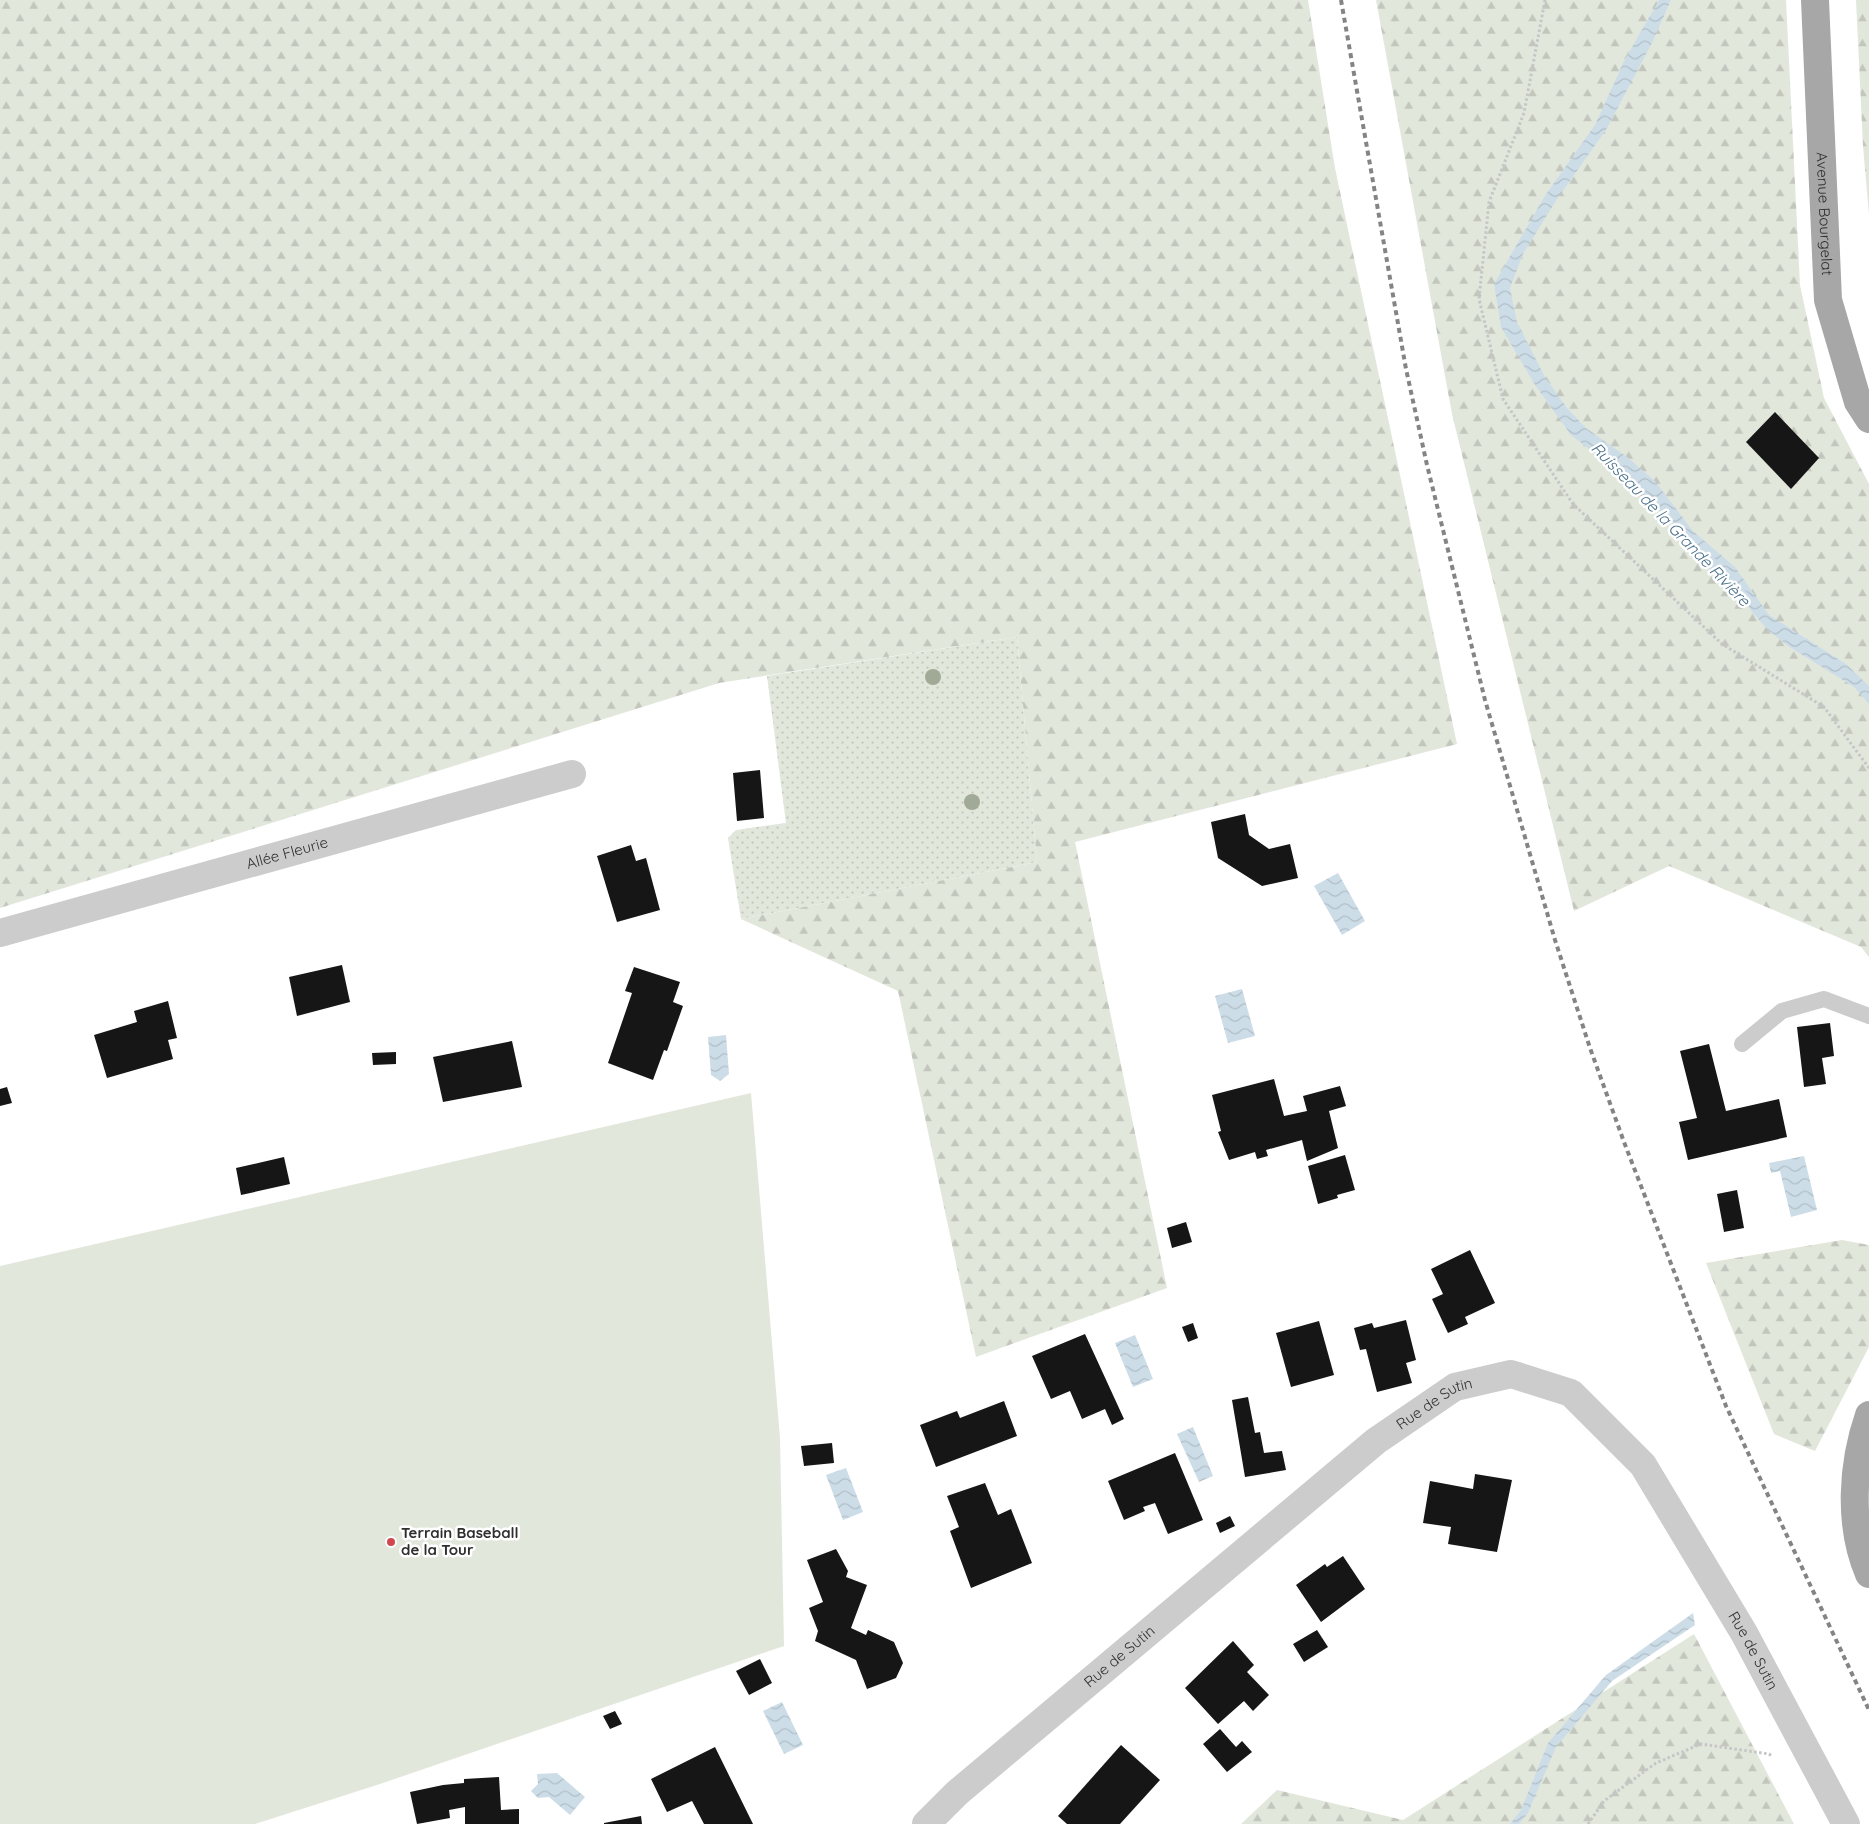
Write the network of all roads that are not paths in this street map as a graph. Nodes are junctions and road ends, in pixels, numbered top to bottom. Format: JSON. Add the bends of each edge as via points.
{"nodes":[{"id":1,"x":1815,"y":0,"type":"edge"},
{"id":2,"x":1869,"y":419,"type":"edge"},
{"id":3,"x":572,"y":774,"type":"dead end"},
{"id":4,"x":0,"y":933,"type":"edge"},
{"id":5,"x":1869,"y":1016,"type":"edge"},
{"id":6,"x":1742,"y":1044,"type":"dead end"},
{"id":7,"x":1869,"y":1415,"type":"edge"},
{"id":8,"x":1869,"y":1574,"type":"edge"},
{"id":9,"x":926,"y":1824,"type":"edge"},
{"id":10,"x":1846,"y":1824,"type":"edge"}],
"edges":[{"from":1,"to":2,"type":"main road","name":"Avenue Bourgelat","via":[[1828,300],[1858,402]]},
{"from":3,"to":4,"type":"street","name":"Allée Fleurie"},
{"from":5,"to":6,"type":"lane","via":[[1824,1000],[1782,1011]]},
{"from":7,"to":8,"type":"main road","via":[[1856,1472],[1858,1536]]},
{"from":9,"to":10,"type":"street","name":"Rue de Sutin","via":[[964,1787],[1376,1441],[1455,1387],[1511,1374],[1571,1393],[1643,1465],[1744,1633]]}]}
